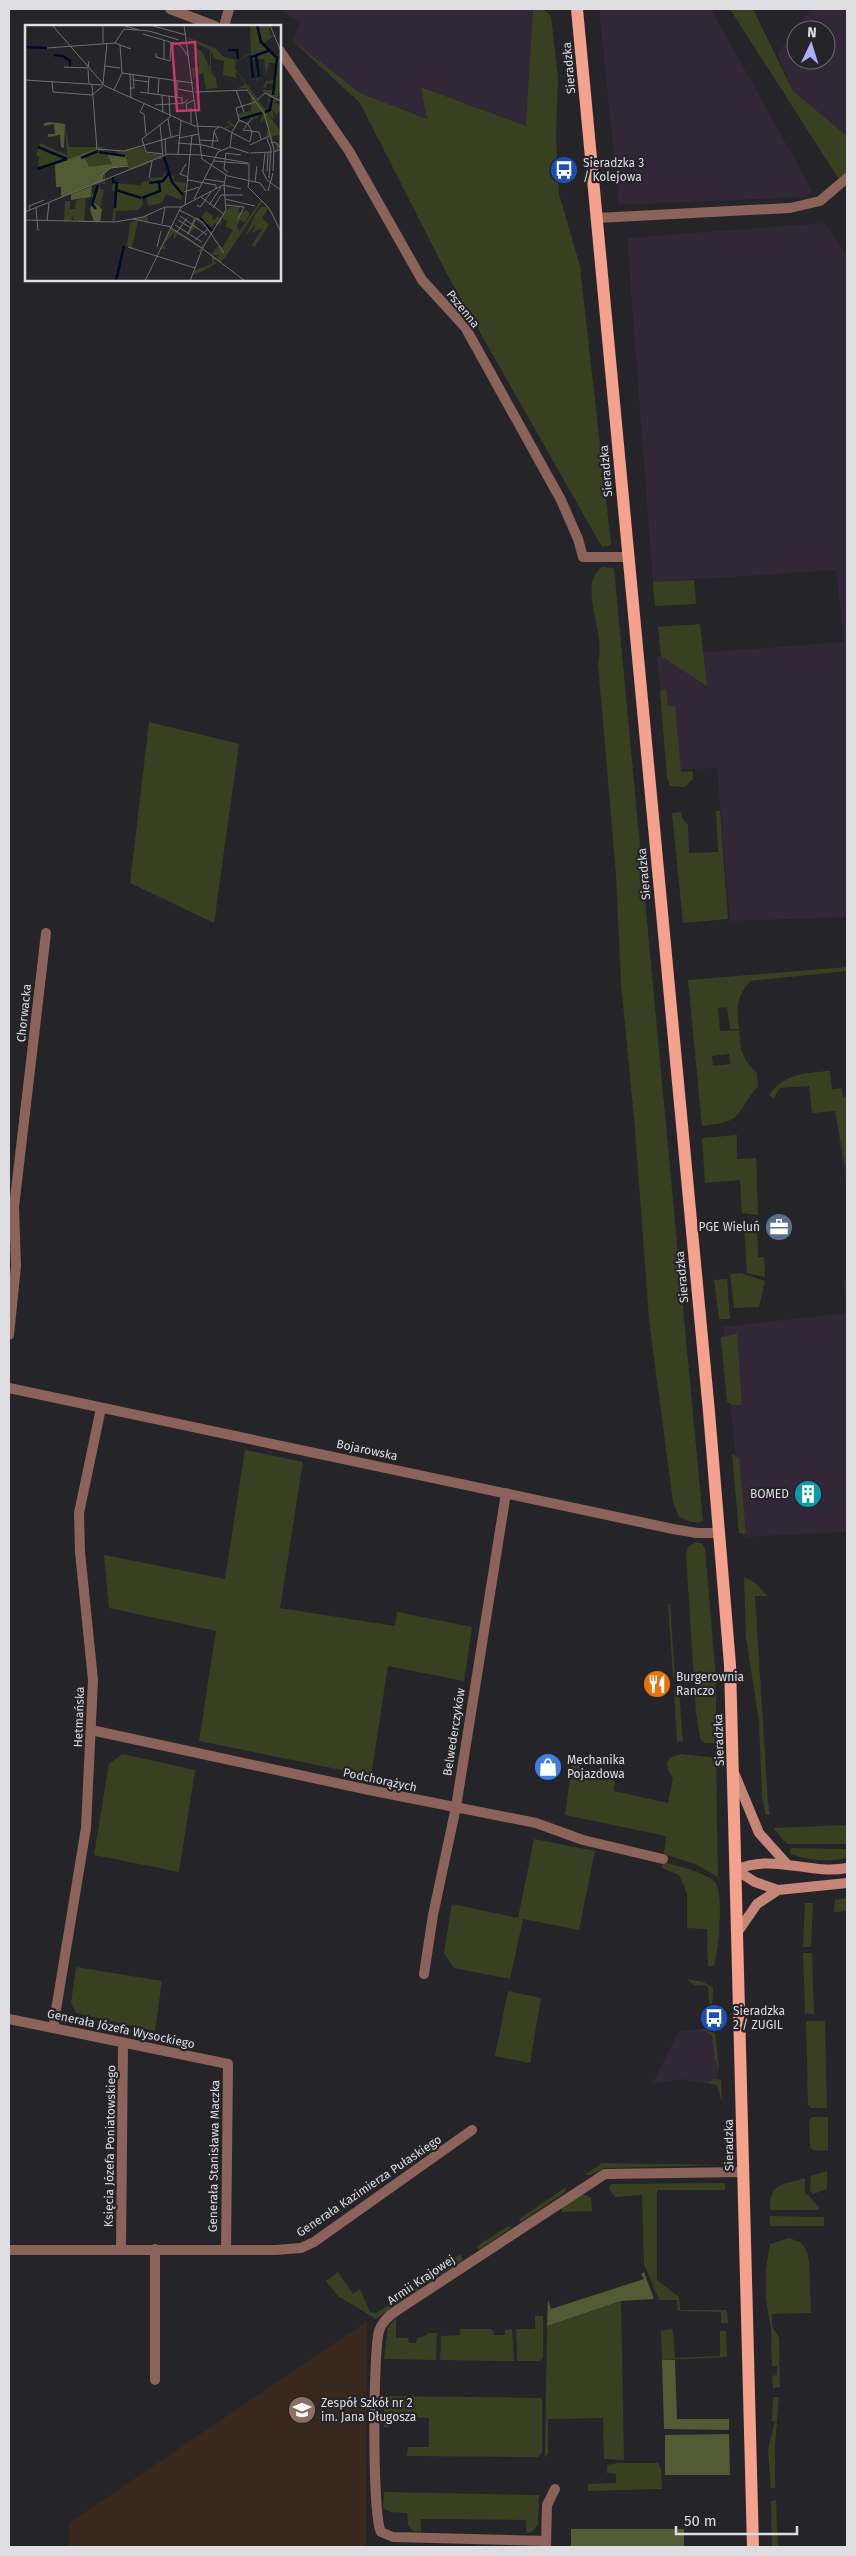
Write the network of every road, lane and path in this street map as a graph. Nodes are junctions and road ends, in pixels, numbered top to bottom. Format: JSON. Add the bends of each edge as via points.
{"nodes":[{"id":1,"x":170,"y":9,"type":"edge"},
{"id":2,"x":230,"y":9,"type":"edge"},
{"id":3,"x":577,"y":9,"type":"edge"},
{"id":4,"x":212,"y":25,"type":"edge"},
{"id":5,"x":224,"y":25,"type":"edge"},
{"id":6,"x":281,"y":52,"type":"edge"},
{"id":7,"x":847,"y":178,"type":"edge"},
{"id":8,"x":597,"y":218,"type":"junction"},
{"id":9,"x":628,"y":557,"type":"junction"},
{"id":10,"x":46,"y":933,"type":"dead end"},
{"id":11,"x":9,"y":1335,"type":"edge"},
{"id":12,"x":9,"y":1388,"type":"edge"},
{"id":13,"x":101,"y":1408,"type":"junction"},
{"id":14,"x":506,"y":1493,"type":"junction"},
{"id":15,"x":720,"y":1533,"type":"junction"},
{"id":16,"x":91,"y":1730,"type":"junction"},
{"id":17,"x":733,"y":1769,"type":"junction"},
{"id":18,"x":456,"y":1807,"type":"junction"},
{"id":19,"x":663,"y":1859,"type":"dead end"},
{"id":20,"x":786,"y":1863,"type":"junction"},
{"id":21,"x":847,"y":1868,"type":"edge"},
{"id":22,"x":736,"y":1870,"type":"junction"},
{"id":23,"x":847,"y":1883,"type":"edge"},
{"id":24,"x":778,"y":1890,"type":"junction"},
{"id":25,"x":737,"y":1933,"type":"junction"},
{"id":26,"x":424,"y":1974,"type":"dead end"},
{"id":27,"x":9,"y":2019,"type":"edge"},
{"id":28,"x":53,"y":2028,"type":"junction"},
{"id":29,"x":123,"y":2043,"type":"junction"},
{"id":30,"x":228,"y":2064,"type":"joint"},
{"id":31,"x":472,"y":2130,"type":"dead end"},
{"id":32,"x":743,"y":2172,"type":"junction"},
{"id":33,"x":122,"y":2249,"type":"junction"},
{"id":34,"x":155,"y":2249,"type":"junction"},
{"id":35,"x":9,"y":2250,"type":"edge"},
{"id":36,"x":226,"y":2250,"type":"junction"},
{"id":37,"x":155,"y":2380,"type":"dead end"},
{"id":38,"x":555,"y":2489,"type":"dead end"},
{"id":39,"x":546,"y":2544,"type":"edge"},
{"id":40,"x":754,"y":2547,"type":"edge"}],
"edges":[{"from":1,"to":4,"type":"street"},
{"from":2,"to":5,"type":"street"},
{"from":3,"to":8,"type":"main road","name":"Sieradzka"},
{"from":6,"to":9,"type":"street","name":"Pszenna","via":[[349,151],[422,280],[465,327],[561,500],[583,557]]},
{"from":7,"to":8,"type":"street","via":[[820,201],[790,208]]},
{"from":8,"to":9,"type":"main road","name":"Sieradzka"},
{"from":9,"to":15,"type":"main road","name":"Sieradzka"},
{"from":10,"to":11,"type":"street","name":"Chorwacka","via":[[14,1207],[16,1266]]},
{"from":12,"to":13,"type":"street","name":"Bojarowska"},
{"from":13,"to":14,"type":"street","name":"Bojarowska"},
{"from":13,"to":16,"type":"street","name":"Hetmańska","via":[[78,1520],[92,1662]]},
{"from":14,"to":15,"type":"street","name":"Bojarowska","via":[[697,1533]]},
{"from":14,"to":18,"type":"street","name":"Belwederczyków"},
{"from":15,"to":17,"type":"main road","name":"Sieradzka","via":[[730,1665]]},
{"from":16,"to":18,"type":"street","name":"Podchorążych"},
{"from":16,"to":28,"type":"street","name":"Hetmańska","via":[[86,1828]]},
{"from":17,"to":20,"type":"main road","via":[[755,1828]]},
{"from":17,"to":22,"type":"main road","name":"Sieradzka"},
{"from":18,"to":19,"type":"street","name":"Podchorążych","via":[[536,1823],[583,1840]]},
{"from":18,"to":26,"type":"street","name":"Belwederczyków"},
{"from":20,"to":21,"type":"main road","via":[[814,1870]]},
{"from":20,"to":22,"type":"main road","via":[[758,1863]]},
{"from":22,"to":24,"type":"main road","via":[[755,1882]]},
{"from":22,"to":25,"type":"main road","name":"Sieradzka"},
{"from":23,"to":24,"type":"main road"},
{"from":24,"to":25,"type":"main road","via":[[756,1904]]},
{"from":25,"to":32,"type":"main road","name":"Sieradzka"},
{"from":27,"to":28,"type":"street","name":"Generała Józefa Wysockiego"},
{"from":28,"to":29,"type":"street","name":"Generała Józefa Wysockiego"},
{"from":29,"to":30,"type":"street","name":"Generała Józefa Wysockiego"},
{"from":29,"to":33,"type":"street","name":"Księcia Józefa Poniatowskiego"},
{"from":30,"to":36,"type":"street","name":"Generała Stanisława Maczka"},
{"from":31,"to":36,"type":"street","name":"Generała Kazimierza Pułaskiego","via":[[308,2245],[289,2250]]},
{"from":32,"to":39,"type":"street","name":"Armii Krajowej","via":[[605,2174],[392,2314],[379,2329],[375,2507],[381,2532],[393,2537]]},
{"from":32,"to":40,"type":"main road","name":"Sieradzka"},
{"from":33,"to":34,"type":"street","name":"Generała Kazimierza Pułaskiego"},
{"from":33,"to":35,"type":"street","name":"Generała Kazimierza Pułaskiego"},
{"from":34,"to":36,"type":"street","name":"Generała Kazimierza Pułaskiego"},
{"from":34,"to":37,"type":"street"},
{"from":38,"to":39,"type":"street","via":[[547,2505]]}]}
